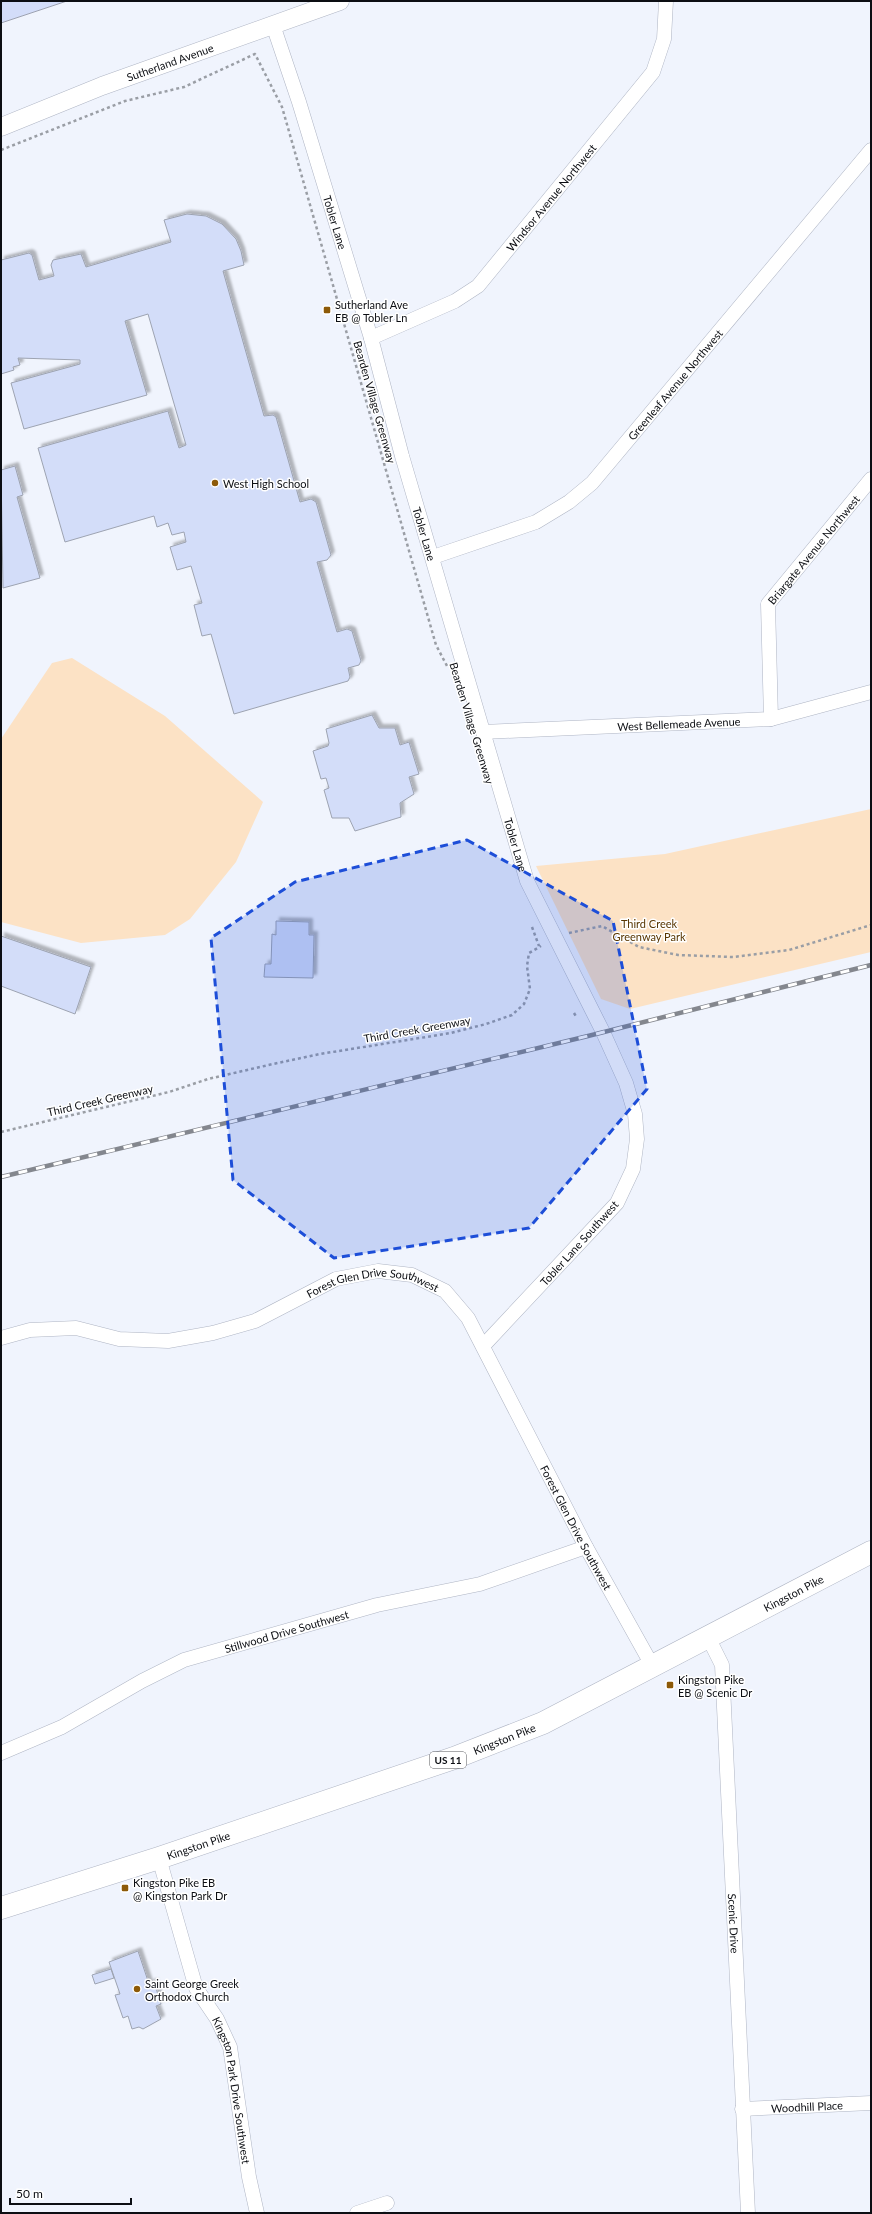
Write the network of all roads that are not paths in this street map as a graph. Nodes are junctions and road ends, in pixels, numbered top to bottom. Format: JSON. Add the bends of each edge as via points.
{"nodes":[{"id":1,"x":340,"y":1,"type":"edge"},
{"id":2,"x":666,"y":1,"type":"edge"},
{"id":3,"x":273,"y":24,"type":"junction"},
{"id":4,"x":1,"y":127,"type":"edge"},
{"id":5,"x":871,"y":150,"type":"edge"},
{"id":6,"x":371,"y":338,"type":"junction"},
{"id":7,"x":871,"y":479,"type":"edge"},
{"id":8,"x":432,"y":557,"type":"junction"},
{"id":9,"x":871,"y":692,"type":"edge"},
{"id":10,"x":771,"y":719,"type":"junction"},
{"id":11,"x":483,"y":732,"type":"junction"},
{"id":12,"x":603,"y":1032,"type":"joint"},
{"id":13,"x":1,"y":1338,"type":"edge"},
{"id":14,"x":483,"y":1346,"type":"junction"},
{"id":15,"x":586,"y":1547,"type":"junction"},
{"id":16,"x":871,"y":1552,"type":"edge"},
{"id":17,"x":708,"y":1637,"type":"junction"},
{"id":18,"x":653,"y":1667,"type":"junction"},
{"id":19,"x":1,"y":1753,"type":"edge"},
{"id":20,"x":159,"y":1858,"type":"junction"},
{"id":21,"x":1,"y":1908,"type":"edge"},
{"id":22,"x":871,"y":2103,"type":"edge"},
{"id":23,"x":742,"y":2109,"type":"junction"},
{"id":24,"x":387,"y":2203,"type":"dead end"},
{"id":25,"x":257,"y":2213,"type":"edge"},
{"id":26,"x":357,"y":2213,"type":"edge"},
{"id":27,"x":748,"y":2213,"type":"edge"}],
"edges":[{"from":1,"to":3,"type":"street","name":"Sutherland Avenue"},
{"from":2,"to":6,"type":"street","name":"Windsor Avenue Northwest","via":[[664,39],[653,72],[478,286],[455,301]]},
{"from":3,"to":4,"type":"street","name":"Sutherland Avenue","via":[[102,86]]},
{"from":3,"to":6,"type":"street","name":"Tobler Lane"},
{"from":5,"to":8,"type":"street","name":"Greenleaf Avenue Northwest","via":[[592,484],[536,522]]},
{"from":6,"to":8,"type":"street","name":"Tobler Lane"},
{"from":7,"to":10,"type":"street","name":"Briargate Avenue Northwest","via":[[768,604]]},
{"from":8,"to":11,"type":"street","name":"Tobler Lane"},
{"from":9,"to":10,"type":"street","name":"West Bellemeade Avenue"},
{"from":10,"to":11,"type":"street","name":"West Bellemeade Avenue"},
{"from":11,"to":12,"type":"street","name":"Tobler Lane","via":[[527,881]]},
{"from":12,"to":14,"type":"street","name":"Tobler Lane Southwest","via":[[626,1083],[634,1114],[637,1139],[633,1169],[617,1203]]},
{"from":13,"to":14,"type":"street","name":"Forest Glen Drive Southwest","via":[[30,1330],[76,1328],[119,1339],[168,1341],[213,1333],[255,1321],[336,1279],[378,1271],[412,1275],[445,1291],[468,1318]]},
{"from":14,"to":15,"type":"street","name":"Forest Glen Drive Southwest"},
{"from":15,"to":18,"type":"street","name":"Forest Glen Drive Southwest"},
{"from":15,"to":19,"type":"street","name":"Stillwood Drive Southwest","via":[[480,1584],[377,1605],[184,1660],[62,1727]]},
{"from":16,"to":17,"type":"main road","name":"Kingston Pike","number":"US 11"},
{"from":17,"to":18,"type":"main road","name":"Kingston Pike","number":"US 11"},
{"from":17,"to":23,"type":"street","name":"Scenic Drive","via":[[722,1665]]},
{"from":18,"to":20,"type":"main road","name":"Kingston Pike","number":"US 11","via":[[543,1723],[454,1758]]},
{"from":20,"to":21,"type":"main road","name":"Kingston Pike","number":"US 11"},
{"from":20,"to":25,"type":"street","name":"Kingston Park Drive Southwest","via":[[196,1988],[217,2018],[230,2047],[249,2177]]},
{"from":22,"to":23,"type":"street","name":"Woodhill Place"},
{"from":23,"to":27,"type":"street","name":"Scenic Drive"},
{"from":24,"to":26,"type":"street"}]}
